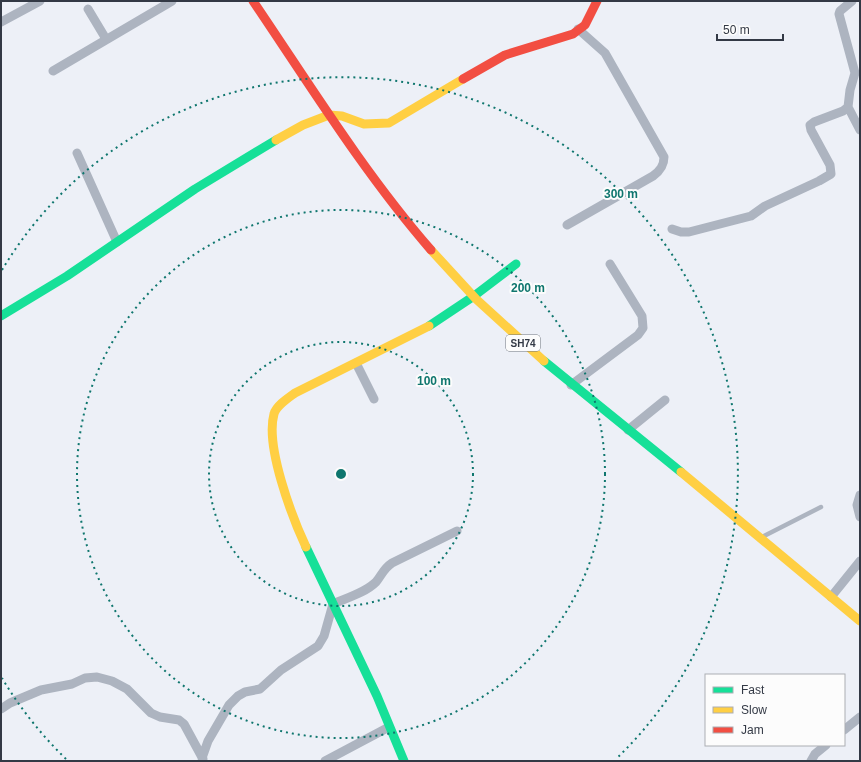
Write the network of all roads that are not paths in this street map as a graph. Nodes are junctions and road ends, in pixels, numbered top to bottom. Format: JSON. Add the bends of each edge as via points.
{"nodes":[{"id":1,"x":40,"y":1,"type":"edge"},
{"id":2,"x":172,"y":1,"type":"edge"},
{"id":3,"x":253,"y":1,"type":"edge"},
{"id":4,"x":598,"y":1,"type":"edge"},
{"id":5,"x":852,"y":1,"type":"edge"},
{"id":6,"x":88,"y":9,"type":"dead end"},
{"id":7,"x":1,"y":22,"type":"edge"},
{"id":8,"x":578,"y":29,"type":"junction"},
{"id":9,"x":106,"y":39,"type":"junction"},
{"id":10,"x":53,"y":71,"type":"dead end"},
{"id":11,"x":848,"y":107,"type":"junction"},
{"id":12,"x":330,"y":114,"type":"junction"},
{"id":13,"x":860,"y":130,"type":"edge"},
{"id":14,"x":77,"y":153,"type":"dead end"},
{"id":15,"x":567,"y":225,"type":"dead end"},
{"id":16,"x":672,"y":229,"type":"dead end"},
{"id":17,"x":117,"y":242,"type":"junction"},
{"id":18,"x":516,"y":264,"type":"dead end"},
{"id":19,"x":610,"y":264,"type":"dead end"},
{"id":20,"x":474,"y":296,"type":"junction"},
{"id":21,"x":1,"y":316,"type":"edge"},
{"id":22,"x":356,"y":363,"type":"junction"},
{"id":23,"x":571,"y":385,"type":"junction"},
{"id":24,"x":374,"y":399,"type":"dead end"},
{"id":25,"x":665,"y":400,"type":"dead end"},
{"id":26,"x":628,"y":430,"type":"junction"},
{"id":27,"x":860,"y":495,"type":"edge"},
{"id":28,"x":821,"y":507,"type":"dead end"},
{"id":29,"x":860,"y":518,"type":"edge"},
{"id":30,"x":457,"y":531,"type":"dead end"},
{"id":31,"x":760,"y":538,"type":"junction"},
{"id":32,"x":860,"y":561,"type":"edge"},
{"id":33,"x":831,"y":597,"type":"junction"},
{"id":34,"x":333,"y":604,"type":"junction"},
{"id":35,"x":860,"y":621,"type":"edge"},
{"id":36,"x":1,"y":709,"type":"edge"},
{"id":37,"x":860,"y":717,"type":"edge"},
{"id":38,"x":390,"y":727,"type":"junction"},
{"id":39,"x":845,"y":729,"type":"edge"},
{"id":40,"x":825,"y":746,"type":"edge"},
{"id":41,"x":203,"y":759,"type":"edge"},
{"id":42,"x":325,"y":761,"type":"edge"},
{"id":43,"x":404,"y":761,"type":"edge"},
{"id":44,"x":811,"y":761,"type":"edge"}],
"edges":[{"from":1,"to":7,"type":"street"},
{"from":2,"to":9,"type":"street"},
{"from":3,"to":12,"type":"main road","number":"SH74"},
{"from":4,"to":8,"type":"main road","via":[[585,25]]},
{"from":5,"to":11,"type":"street","via":[[839,14],[855,73]]},
{"from":6,"to":9,"type":"street"},
{"from":8,"to":12,"type":"main road","via":[[555,41],[505,55],[388,123],[365,124]]},
{"from":8,"to":15,"type":"street","via":[[605,53],[664,157],[664,164],[653,176]]},
{"from":9,"to":10,"type":"street"},
{"from":11,"to":13,"type":"street"},
{"from":11,"to":16,"type":"street","via":[[843,112],[814,122],[810,126],[830,165],[832,171],[829,176],[765,206],[751,216],[689,232]]},
{"from":12,"to":17,"type":"main road","via":[[244,159]]},
{"from":12,"to":20,"type":"main road","number":"SH74","via":[[415,228]]},
{"from":14,"to":17,"type":"street"},
{"from":17,"to":21,"type":"main road"},
{"from":18,"to":20,"type":"main road"},
{"from":19,"to":23,"type":"street","via":[[642,316],[643,328],[638,335]]},
{"from":20,"to":22,"type":"main road","via":[[436,322]]},
{"from":20,"to":23,"type":"main road","number":"SH74"},
{"from":22,"to":24,"type":"street"},
{"from":22,"to":34,"type":"main road","via":[[285,400],[274,413],[272,431],[273,446],[295,523]]},
{"from":23,"to":26,"type":"main road","number":"SH74"},
{"from":25,"to":26,"type":"street"},
{"from":26,"to":31,"type":"main road","number":"SH74"},
{"from":27,"to":29,"type":"street","via":[[857,505]]},
{"from":28,"to":31,"type":"lane"},
{"from":30,"to":34,"type":"street","via":[[392,563],[368,589]]},
{"from":31,"to":33,"type":"main road","number":"SH74"},
{"from":32,"to":33,"type":"street"},
{"from":33,"to":35,"type":"main road","number":"SH74"},
{"from":34,"to":38,"type":"main road","via":[[378,696]]},
{"from":34,"to":41,"type":"street","via":[[324,636],[318,646],[281,670],[260,689],[238,696],[229,705],[208,741]]},
{"from":36,"to":41,"type":"street","via":[[41,690],[97,677],[112,681],[127,690],[151,713],[179,720],[191,735]]},
{"from":37,"to":39,"type":"street"},
{"from":38,"to":42,"type":"street"},
{"from":38,"to":43,"type":"main road"},
{"from":40,"to":44,"type":"street"}]}
